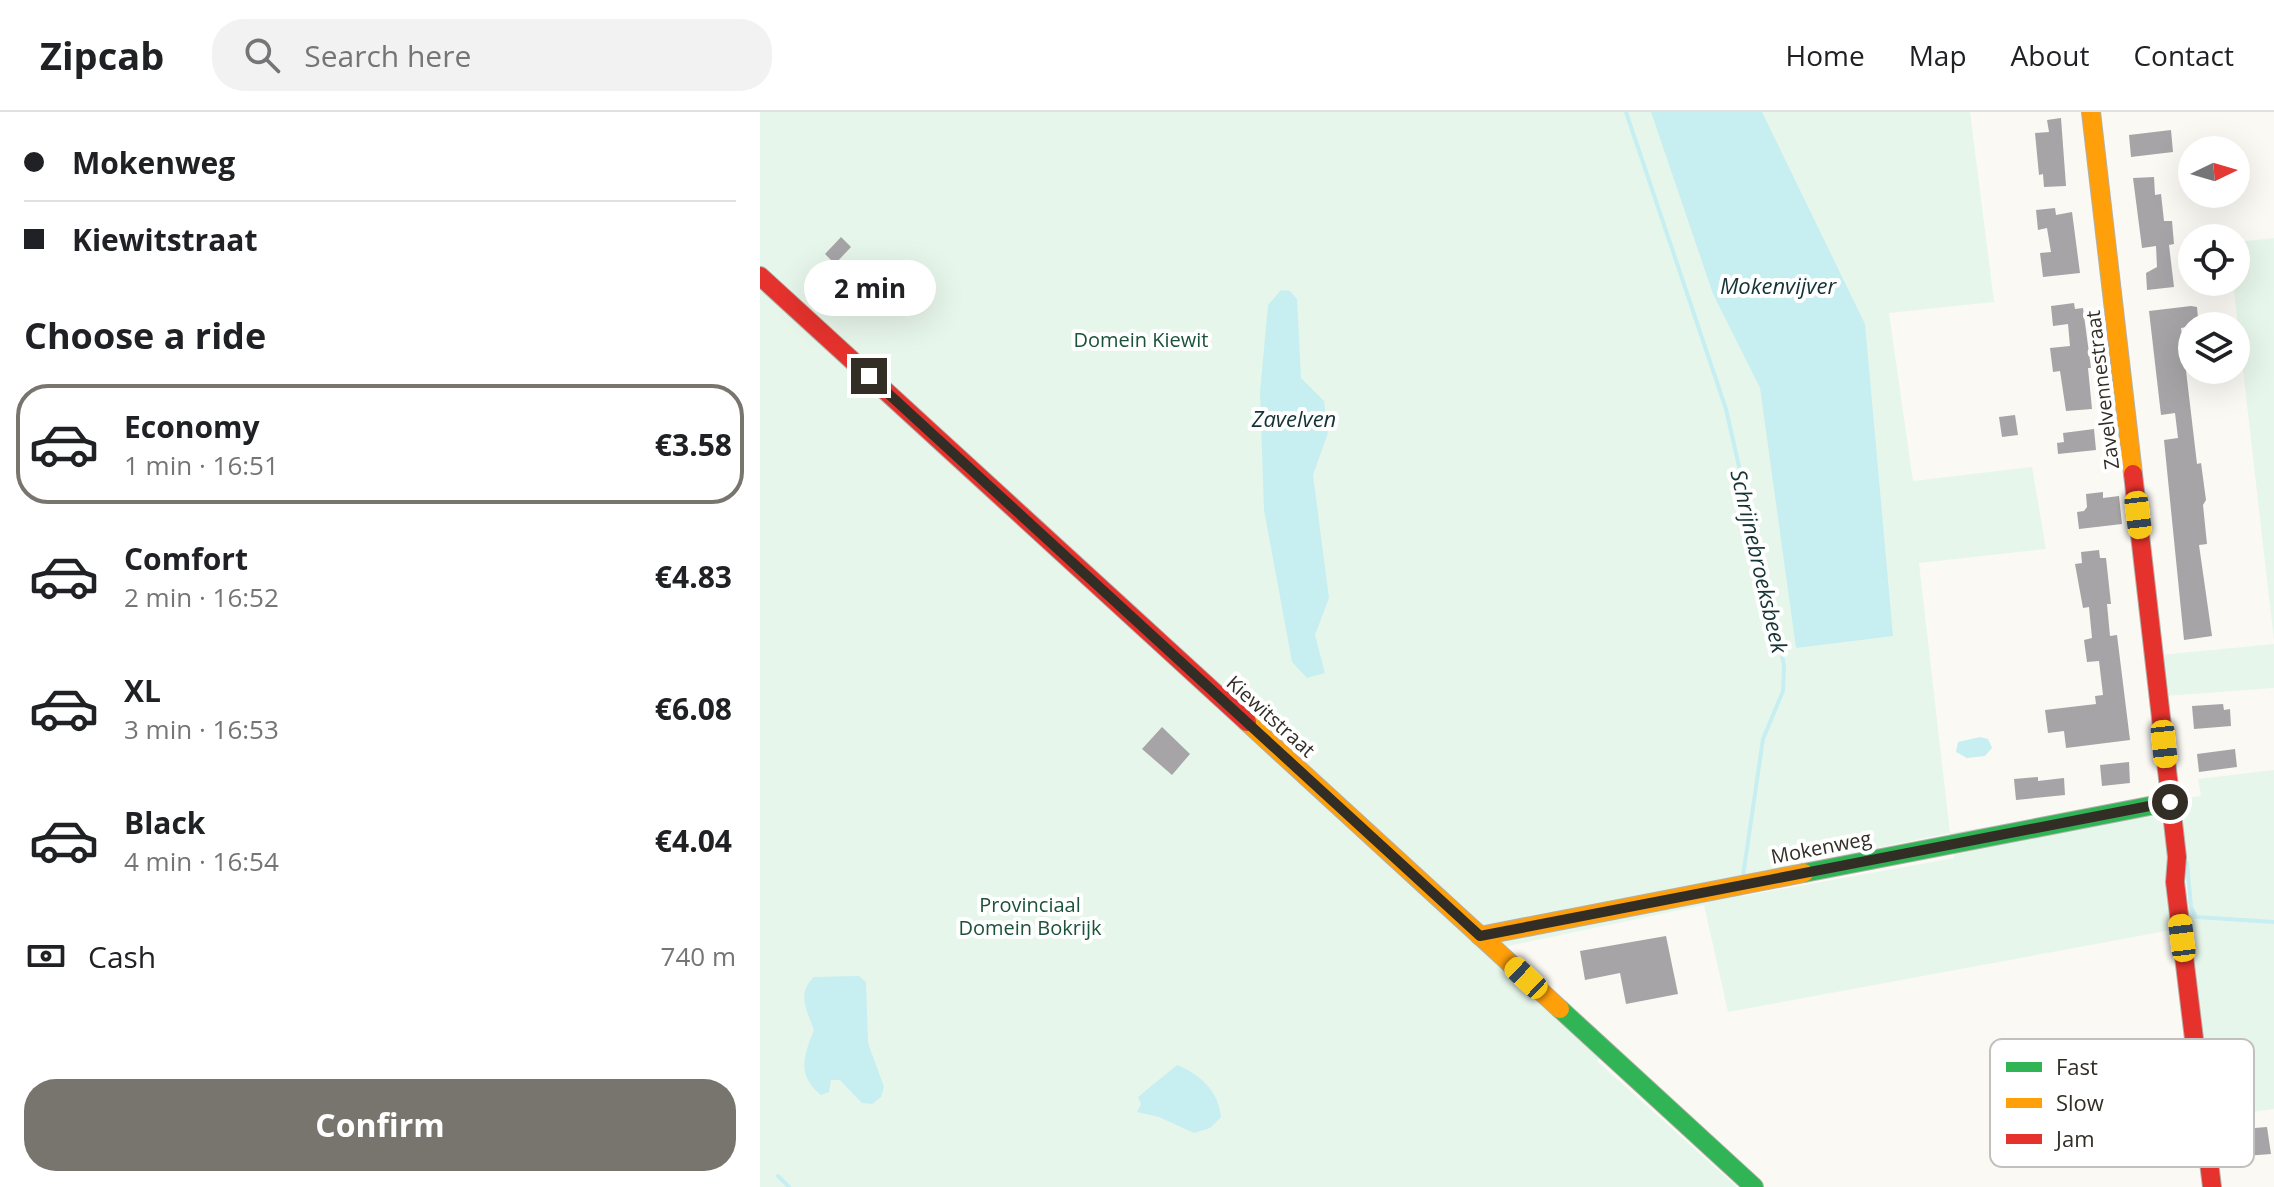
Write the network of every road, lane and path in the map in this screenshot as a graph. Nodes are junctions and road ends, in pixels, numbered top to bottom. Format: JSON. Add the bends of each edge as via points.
{"nodes":[{"id":1,"x":2091,"y":112,"type":"edge"},
{"id":2,"x":760,"y":276,"type":"edge"},
{"id":3,"x":2170,"y":802,"type":"junction"},
{"id":4,"x":1480,"y":936,"type":"junction"},
{"id":5,"x":2194,"y":1039,"type":"edge"},
{"id":6,"x":2210,"y":1167,"type":"edge"},
{"id":7,"x":1754,"y":1187,"type":"edge"},
{"id":8,"x":2212,"y":1187,"type":"edge"}],
"edges":[{"from":1,"to":3,"type":"street","name":"Zavelvennestraat"},
{"from":2,"to":4,"type":"street","name":"Kiewitstraat"},
{"from":3,"to":4,"type":"street","name":"Mokenweg"},
{"from":3,"to":5,"type":"street","name":"Zavelvennestraat"},
{"from":4,"to":7,"type":"street","name":"Kiewitstraat"},
{"from":6,"to":8,"type":"street","name":"Zavelvennestraat"}]}
